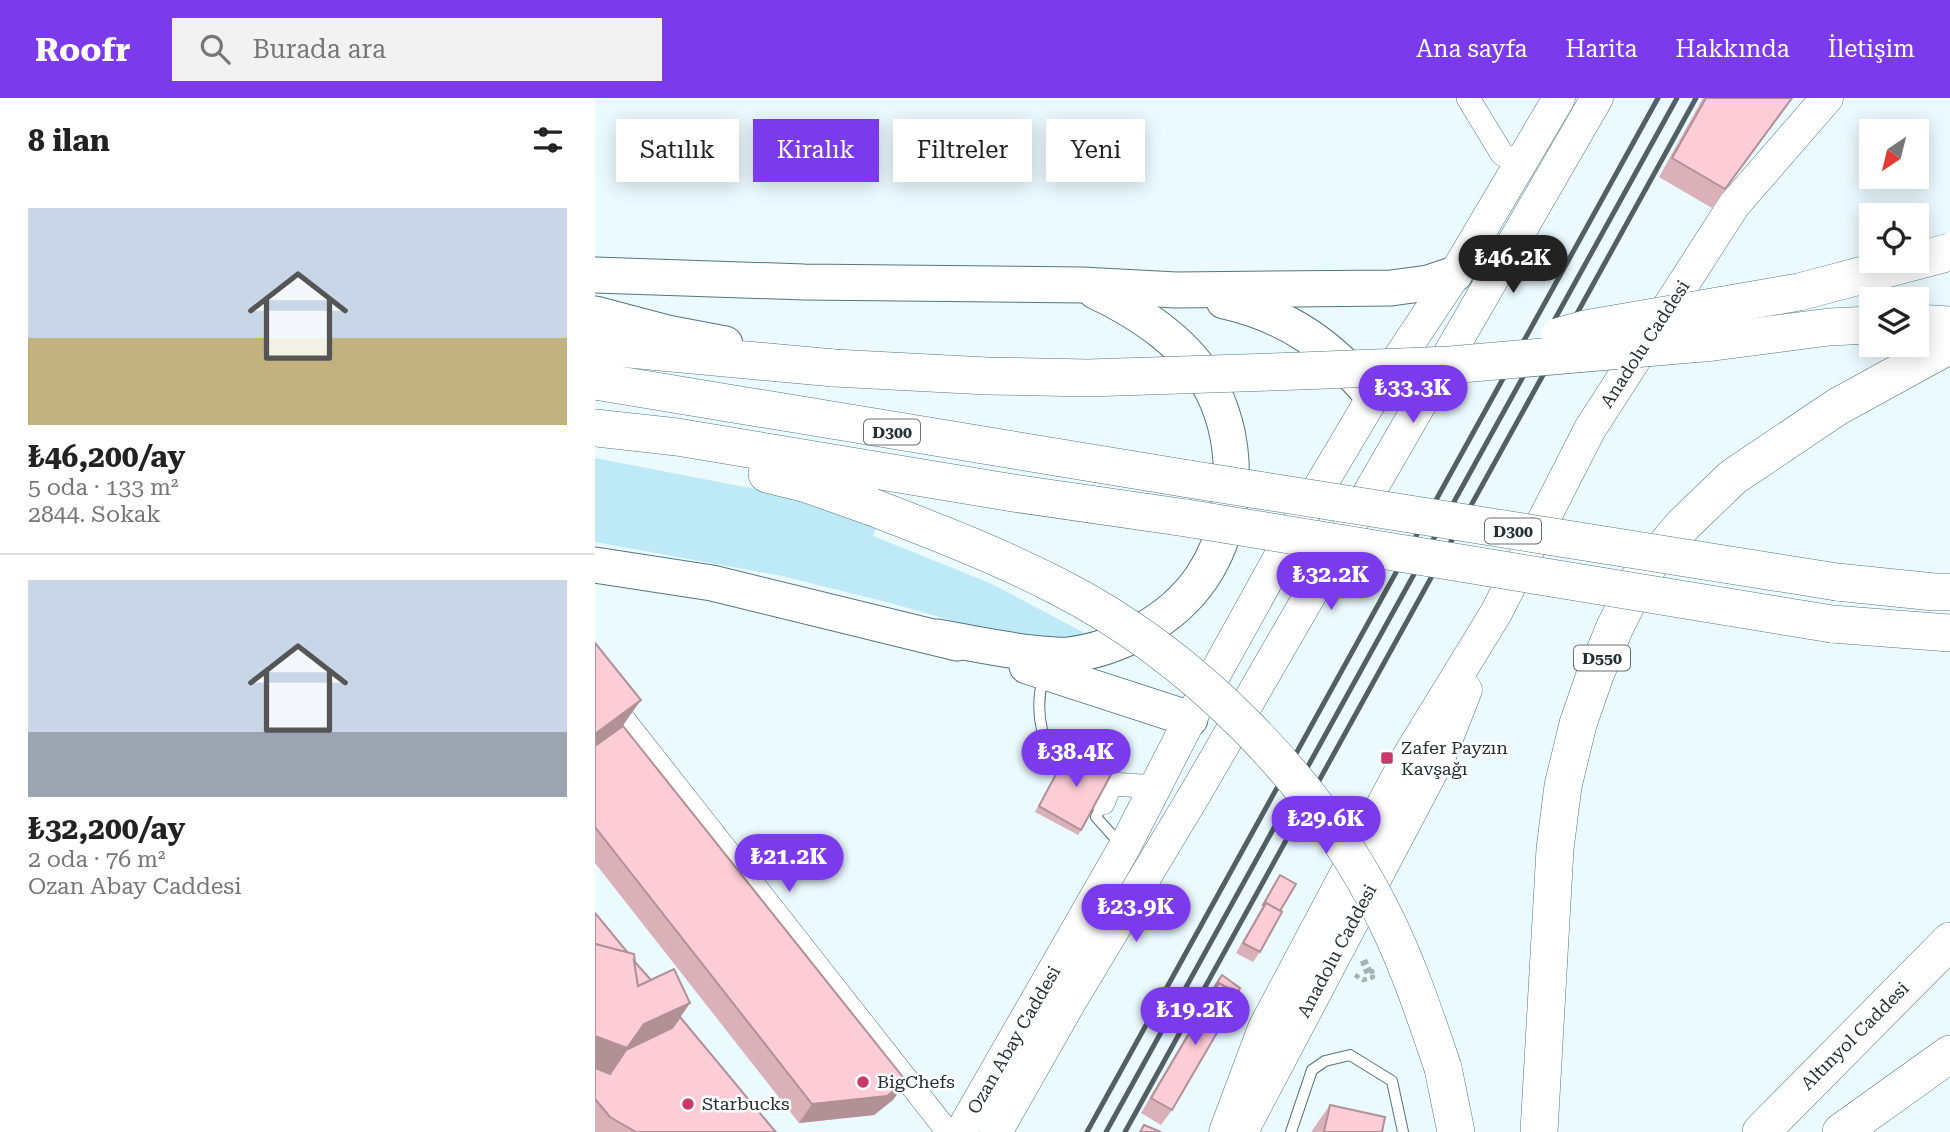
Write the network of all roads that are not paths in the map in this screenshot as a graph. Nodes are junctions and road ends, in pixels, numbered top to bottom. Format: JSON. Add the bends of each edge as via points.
{"nodes":[{"id":1,"x":1468,"y":98,"type":"edge"},
{"id":2,"x":1559,"y":98,"type":"edge"},
{"id":3,"x":1597,"y":98,"type":"edge"},
{"id":4,"x":1827,"y":98,"type":"edge"},
{"id":5,"x":1519,"y":165,"type":"junction"},
{"id":6,"x":1950,"y":252,"type":"edge"},
{"id":7,"x":1455,"y":274,"type":"junction"},
{"id":8,"x":595,"y":275,"type":"edge"},
{"id":9,"x":1082,"y":285,"type":"junction"},
{"id":10,"x":1176,"y":290,"type":"junction"},
{"id":11,"x":595,"y":314,"type":"edge"},
{"id":12,"x":1929,"y":324,"type":"edge"},
{"id":13,"x":1950,"y":325,"type":"edge"},
{"id":14,"x":1859,"y":326,"type":"edge"},
{"id":15,"x":1950,"y":345,"type":"edge"},
{"id":16,"x":595,"y":346,"type":"edge"},
{"id":17,"x":1450,"y":365,"type":"junction"},
{"id":18,"x":834,"y":368,"type":"junction"},
{"id":19,"x":595,"y":381,"type":"edge"},
{"id":20,"x":1373,"y":397,"type":"junction"},
{"id":21,"x":595,"y":428,"type":"edge"},
{"id":22,"x":595,"y":439,"type":"edge"},
{"id":23,"x":1384,"y":467,"type":"junction"},
{"id":24,"x":595,"y":565,"type":"edge"},
{"id":25,"x":1950,"y":592,"type":"edge"},
{"id":26,"x":1496,"y":613,"type":"junction"},
{"id":27,"x":1950,"y":633,"type":"edge"},
{"id":28,"x":937,"y":637,"type":"junction"},
{"id":29,"x":1045,"y":672,"type":"junction"},
{"id":30,"x":595,"y":683,"type":"edge"},
{"id":31,"x":1190,"y":719,"type":"junction"},
{"id":32,"x":1231,"y":730,"type":"junction"},
{"id":33,"x":1157,"y":787,"type":"junction"},
{"id":34,"x":1090,"y":794,"type":"junction"},
{"id":35,"x":1125,"y":848,"type":"junction"},
{"id":36,"x":1950,"y":941,"type":"edge"},
{"id":37,"x":1950,"y":956,"type":"edge"},
{"id":38,"x":1899,"y":991,"type":"junction"},
{"id":39,"x":1950,"y":1054,"type":"edge"},
{"id":40,"x":948,"y":1132,"type":"edge"},
{"id":41,"x":961,"y":1132,"type":"edge"},
{"id":42,"x":996,"y":1132,"type":"edge"},
{"id":43,"x":1225,"y":1132,"type":"edge"},
{"id":44,"x":1241,"y":1132,"type":"edge"},
{"id":45,"x":1291,"y":1132,"type":"edge"},
{"id":46,"x":1403,"y":1132,"type":"edge"},
{"id":47,"x":1456,"y":1132,"type":"edge"},
{"id":48,"x":1539,"y":1132,"type":"edge"},
{"id":49,"x":1761,"y":1132,"type":"edge"},
{"id":50,"x":1841,"y":1132,"type":"edge"}],
"edges":[{"from":1,"to":5,"type":"street","via":[[1502,154]]},
{"from":2,"to":5,"type":"main road","name":"Ozan Abay Caddesi"},
{"from":3,"to":23,"type":"main road","name":"Ozan Abay Caddesi"},
{"from":4,"to":26,"type":"main road","name":"Anadolu Caddesi","via":[[1734,205],[1590,429]]},
{"from":5,"to":7,"type":"main road","name":"Ozan Abay Caddesi"},
{"from":6,"to":17,"type":"highway","bridge":true,"via":[[1799,292],[1585,329]]},
{"from":7,"to":10,"type":"main road","via":[[1391,288]]},
{"from":7,"to":20,"type":"main road","name":"Ozan Abay Caddesi"},
{"from":8,"to":9,"type":"main road"},
{"from":9,"to":10,"type":"main road"},
{"from":9,"to":28,"type":"main road","via":[[1147,321],[1206,379],[1222,414],[1232,454],[1230,501],[1220,540],[1202,577],[1173,610],[1107,647],[1067,656]]},
{"from":10,"to":20,"type":"main road","via":[[1278,317],[1338,358]]},
{"from":11,"to":18,"type":"main road"},
{"from":12,"to":13,"type":"highway"},
{"from":14,"to":17,"type":"highway","bridge":true},
{"from":15,"to":48,"type":"highway","number":"D550","via":[[1837,407],[1733,477],[1642,573],[1595,675],[1563,786],[1555,849]]},
{"from":16,"to":18,"type":"highway"},
{"from":17,"to":18,"type":"highway","bridge":true,"via":[[1088,378]]},
{"from":19,"to":25,"type":"highway","number":"D300","bridge":true,"via":[[1837,582]]},
{"from":20,"to":23,"type":"main road","via":[[1385,418]]},
{"from":20,"to":31,"type":"main road","name":"Ozan Abay Caddesi"},
{"from":21,"to":27,"type":"highway","number":"D300","bridge":true,"via":[[677,437],[1832,624]]},
{"from":22,"to":47,"type":"highway","bridge":true,"via":[[745,468],[872,507],[1029,572],[1153,645],[1249,730],[1315,805],[1364,879],[1407,966],[1443,1068]]},
{"from":23,"to":32,"type":"main road","name":"Ozan Abay Caddesi"},
{"from":24,"to":28,"type":"main road","via":[[712,583]]},
{"from":26,"to":43,"type":"main road","name":"Anadolu Caddesi","via":[[1409,755],[1264,1028]]},
{"from":26,"to":44,"type":"main road","name":"Anadolu Caddesi","via":[[1440,756]]},
{"from":28,"to":29,"type":"main road"},
{"from":29,"to":31,"type":"main road"},
{"from":29,"to":34,"type":"lane","via":[[1039,693],[1039,722],[1045,739],[1063,770]]},
{"from":30,"to":40,"type":"street"},
{"from":31,"to":32,"type":"main road"},
{"from":31,"to":33,"type":"main road","name":"Ozan Abay Caddesi"},
{"from":32,"to":42,"type":"main road","name":"Ozan Abay Caddesi"},
{"from":33,"to":34,"type":"street","via":[[1111,784]]},
{"from":33,"to":35,"type":"main road","name":"Ozan Abay Caddesi"},
{"from":34,"to":35,"type":"lane","via":[[1096,817]]},
{"from":35,"to":41,"type":"main road","name":"Ozan Abay Caddesi"},
{"from":36,"to":38,"type":"highway","name":"Altınyol Caddesi"},
{"from":37,"to":38,"type":"lane"},
{"from":38,"to":49,"type":"highway","name":"Altınyol Caddesi"},
{"from":39,"to":50,"type":"highway"},
{"from":45,"to":46,"type":"lane","via":[[1312,1070],[1325,1061],[1350,1055],[1392,1081]]}]}
